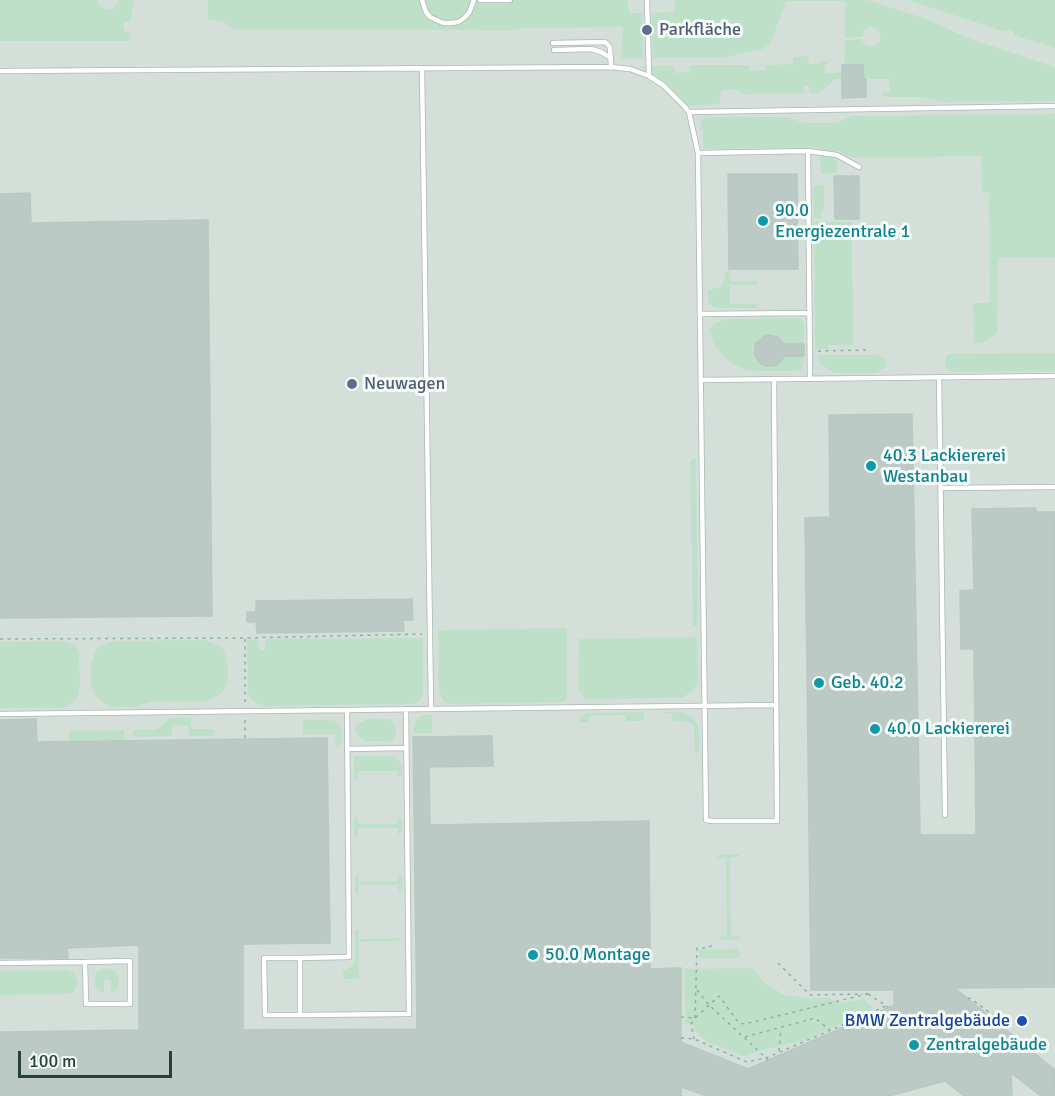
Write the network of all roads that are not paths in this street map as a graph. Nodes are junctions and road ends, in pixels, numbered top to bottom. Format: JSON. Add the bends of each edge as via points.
{"nodes":[{"id":1,"x":422,"y":0,"type":"edge"},
{"id":2,"x":474,"y":0,"type":"edge"},
{"id":3,"x":480,"y":0,"type":"edge"},
{"id":4,"x":510,"y":0,"type":"edge"},
{"id":5,"x":647,"y":0,"type":"edge"},
{"id":6,"x":553,"y":43,"type":"dead end"},
{"id":7,"x":554,"y":50,"type":"dead end"},
{"id":8,"x":611,"y":57,"type":"junction"},
{"id":9,"x":611,"y":67,"type":"junction"},
{"id":10,"x":422,"y":68,"type":"junction"},
{"id":11,"x":0,"y":71,"type":"edge"},
{"id":12,"x":649,"y":76,"type":"junction"},
{"id":13,"x":1055,"y":106,"type":"edge"},
{"id":14,"x":689,"y":112,"type":"junction"},
{"id":15,"x":808,"y":151,"type":"junction"},
{"id":16,"x":698,"y":153,"type":"junction"},
{"id":17,"x":859,"y":166,"type":"dead end"},
{"id":18,"x":810,"y":313,"type":"junction"},
{"id":19,"x":700,"y":314,"type":"junction"},
{"id":20,"x":1055,"y":376,"type":"edge"},
{"id":21,"x":939,"y":377,"type":"junction"},
{"id":22,"x":774,"y":379,"type":"junction"},
{"id":23,"x":810,"y":379,"type":"junction"},
{"id":24,"x":701,"y":380,"type":"junction"},
{"id":25,"x":1055,"y":487,"type":"edge"},
{"id":26,"x":940,"y":488,"type":"junction"},
{"id":27,"x":776,"y":705,"type":"junction"},
{"id":28,"x":705,"y":706,"type":"junction"},
{"id":29,"x":406,"y":709,"type":"junction"},
{"id":30,"x":431,"y":709,"type":"junction"},
{"id":31,"x":347,"y":710,"type":"junction"},
{"id":32,"x":0,"y":714,"type":"edge"},
{"id":33,"x":406,"y":748,"type":"junction"},
{"id":34,"x":347,"y":749,"type":"junction"},
{"id":35,"x":945,"y":815,"type":"dead end"},
{"id":36,"x":300,"y":958,"type":"junction"},
{"id":37,"x":85,"y":962,"type":"junction"},
{"id":38,"x":0,"y":963,"type":"edge"},
{"id":39,"x":300,"y":1015,"type":"junction"}],
"edges":[{"from":1,"to":2,"type":"lane","via":[[430,17],[443,23],[458,22],[469,13]]},
{"from":3,"to":4,"type":"lane"},
{"from":5,"to":12,"type":"lane"},
{"from":6,"to":8,"type":"lane","via":[[605,42]]},
{"from":7,"to":8,"type":"lane","via":[[591,49]]},
{"from":8,"to":9,"type":"lane"},
{"from":9,"to":10,"type":"lane"},
{"from":9,"to":12,"type":"lane"},
{"from":10,"to":11,"type":"lane"},
{"from":10,"to":30,"type":"lane"},
{"from":12,"to":14,"type":"lane"},
{"from":13,"to":14,"type":"lane"},
{"from":14,"to":16,"type":"lane"},
{"from":15,"to":16,"type":"lane"},
{"from":15,"to":17,"type":"lane","via":[[837,155]]},
{"from":15,"to":18,"type":"lane"},
{"from":16,"to":19,"type":"lane"},
{"from":18,"to":19,"type":"lane"},
{"from":18,"to":23,"type":"lane"},
{"from":19,"to":24,"type":"lane"},
{"from":20,"to":21,"type":"lane"},
{"from":21,"to":23,"type":"lane"},
{"from":21,"to":26,"type":"lane"},
{"from":22,"to":23,"type":"lane"},
{"from":22,"to":24,"type":"lane"},
{"from":22,"to":27,"type":"lane"},
{"from":24,"to":28,"type":"lane"},
{"from":25,"to":26,"type":"lane"},
{"from":26,"to":35,"type":"lane"},
{"from":27,"to":28,"type":"lane"},
{"from":27,"to":28,"type":"lane","via":[[777,821],[712,822],[706,820]]},
{"from":28,"to":30,"type":"lane"},
{"from":29,"to":30,"type":"lane"},
{"from":29,"to":31,"type":"lane"},
{"from":29,"to":33,"type":"lane"},
{"from":31,"to":32,"type":"lane"},
{"from":31,"to":34,"type":"lane"},
{"from":33,"to":34,"type":"lane"},
{"from":33,"to":39,"type":"lane","via":[[409,1014]]},
{"from":34,"to":36,"type":"lane","via":[[349,957]]},
{"from":36,"to":39,"type":"lane"},
{"from":36,"to":39,"type":"lane","via":[[264,958],[265,1015]]},
{"from":37,"to":37,"type":"lane","via":[[130,961],[130,1004],[86,1004]]},
{"from":37,"to":38,"type":"lane"}]}
